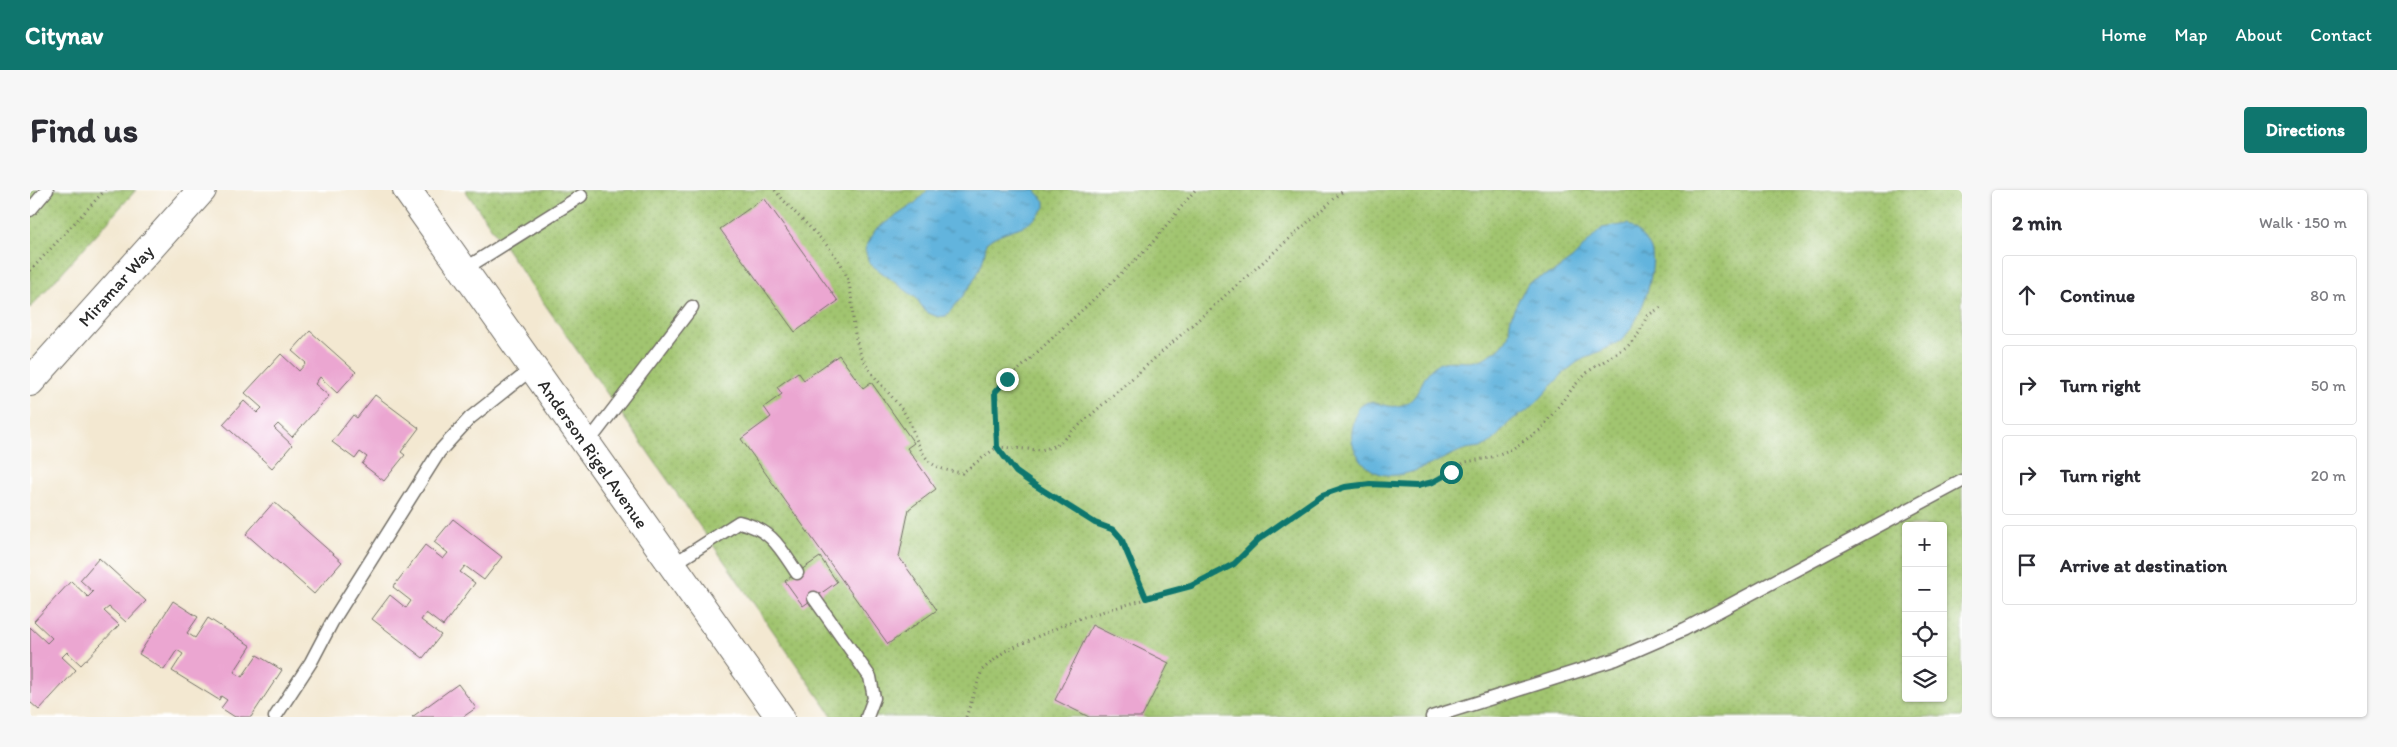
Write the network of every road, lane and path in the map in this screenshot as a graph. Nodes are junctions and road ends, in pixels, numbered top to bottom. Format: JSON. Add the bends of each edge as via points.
{"nodes":[{"id":1,"x":105,"y":190,"type":"edge"},
{"id":2,"x":202,"y":190,"type":"edge"},
{"id":3,"x":406,"y":190,"type":"edge"},
{"id":4,"x":775,"y":190,"type":"edge"},
{"id":5,"x":1195,"y":190,"type":"edge"},
{"id":6,"x":1344,"y":190,"type":"edge"},
{"id":7,"x":46,"y":191,"type":"edge"},
{"id":8,"x":581,"y":196,"type":"dead end"},
{"id":9,"x":30,"y":210,"type":"edge"},
{"id":10,"x":463,"y":270,"type":"junction"},
{"id":11,"x":30,"y":271,"type":"edge"},
{"id":12,"x":692,"y":307,"type":"dead end"},
{"id":13,"x":1661,"y":307,"type":"dead end"},
{"id":14,"x":533,"y":368,"type":"junction"},
{"id":15,"x":30,"y":382,"type":"edge"},
{"id":16,"x":587,"y":444,"type":"junction"},
{"id":17,"x":997,"y":447,"type":"junction"},
{"id":18,"x":1962,"y":481,"type":"edge"},
{"id":19,"x":672,"y":565,"type":"junction"},
{"id":20,"x":797,"y":573,"type":"dead end"},
{"id":21,"x":814,"y":598,"type":"dead end"},
{"id":22,"x":1146,"y":598,"type":"junction"},
{"id":23,"x":275,"y":717,"type":"edge"},
{"id":24,"x":780,"y":717,"type":"edge"},
{"id":25,"x":867,"y":717,"type":"edge"},
{"id":26,"x":966,"y":717,"type":"edge"},
{"id":27,"x":1432,"y":717,"type":"edge"}],
"edges":[{"from":1,"to":11,"type":"path"},
{"from":2,"to":15,"type":"street","name":"Miramar Way"},
{"from":3,"to":10,"type":"street","name":"Anderson Rigel Avenue"},
{"from":4,"to":17,"type":"path","via":[[820,237],[840,264],[848,280],[854,305],[855,333],[865,363],[908,419],[920,447],[931,462],[945,470],[962,473]]},
{"from":5,"to":17,"type":"path","via":[[1148,248],[995,392]]},
{"from":6,"to":17,"type":"path","via":[[1056,446],[1041,450]]},
{"from":7,"to":9,"type":"lane"},
{"from":8,"to":10,"type":"lane"},
{"from":10,"to":14,"type":"street","name":"Anderson Rigel Avenue"},
{"from":12,"to":16,"type":"lane"},
{"from":13,"to":22,"type":"path","via":[[1647,316],[1628,346],[1590,370],[1575,385],[1540,430],[1512,449],[1489,458],[1465,462],[1433,482],[1417,486],[1370,484],[1345,487],[1322,495],[1259,539],[1234,564],[1191,586]]},
{"from":14,"to":16,"type":"street","name":"Anderson Rigel Avenue"},
{"from":14,"to":23,"type":"lane","via":[[470,418],[439,452]]},
{"from":16,"to":19,"type":"street","name":"Anderson Rigel Avenue"},
{"from":17,"to":22,"type":"path","via":[[1016,472],[1095,523],[1114,530],[1121,538]]},
{"from":18,"to":27,"type":"lane","via":[[1685,629],[1616,659]]},
{"from":19,"to":20,"type":"lane","via":[[739,522],[756,526],[773,538]]},
{"from":19,"to":24,"type":"street","name":"Anderson Rigel Avenue"},
{"from":21,"to":25,"type":"lane","via":[[870,677],[874,698]]},
{"from":22,"to":26,"type":"path","via":[[1077,619],[1005,651],[982,670]]}]}
